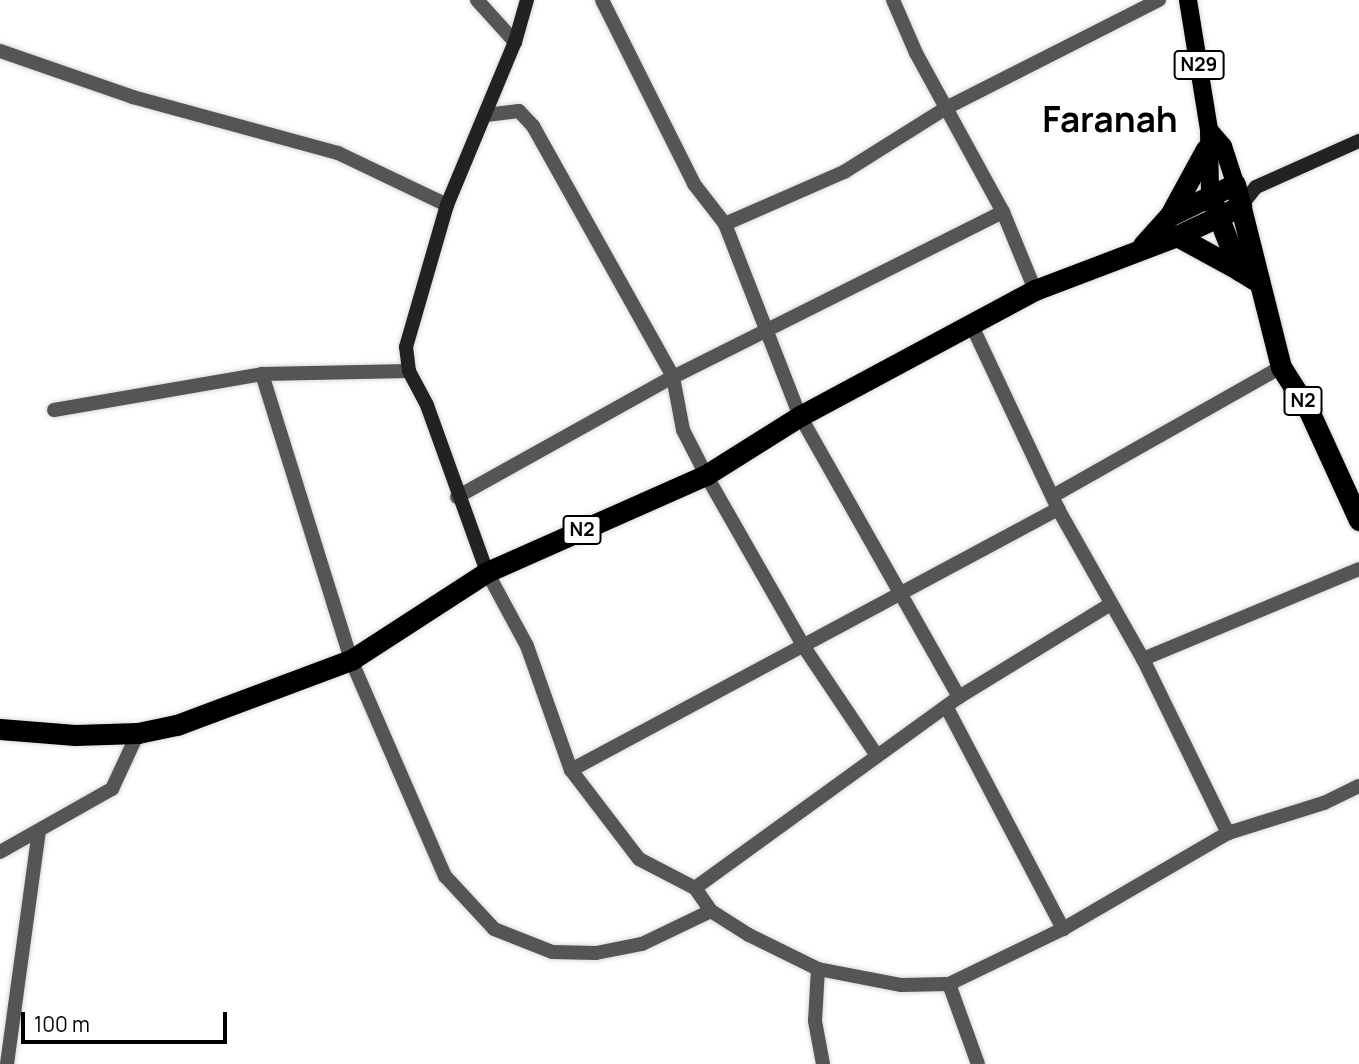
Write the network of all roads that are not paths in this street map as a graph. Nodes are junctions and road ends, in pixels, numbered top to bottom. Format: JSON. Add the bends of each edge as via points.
{"nodes":[{"id":1,"x":477,"y":0,"type":"edge"},
{"id":2,"x":527,"y":0,"type":"edge"},
{"id":3,"x":602,"y":0,"type":"edge"},
{"id":4,"x":893,"y":0,"type":"edge"},
{"id":5,"x":1159,"y":0,"type":"edge"},
{"id":6,"x":1188,"y":0,"type":"edge"},
{"id":7,"x":516,"y":42,"type":"junction"},
{"id":8,"x":0,"y":51,"type":"edge"},
{"id":9,"x":946,"y":108,"type":"junction"},
{"id":10,"x":486,"y":115,"type":"junction"},
{"id":11,"x":1208,"y":140,"type":"junction"},
{"id":12,"x":1359,"y":141,"type":"edge"},
{"id":13,"x":1245,"y":185,"type":"junction"},
{"id":14,"x":1210,"y":195,"type":"junction"},
{"id":15,"x":447,"y":205,"type":"junction"},
{"id":16,"x":1241,"y":205,"type":"junction"},
{"id":17,"x":1003,"y":212,"type":"junction"},
{"id":18,"x":1219,"y":218,"type":"junction"},
{"id":19,"x":725,"y":224,"type":"junction"},
{"id":20,"x":1173,"y":226,"type":"junction"},
{"id":21,"x":1247,"y":275,"type":"junction"},
{"id":22,"x":1035,"y":290,"type":"junction"},
{"id":23,"x":972,"y":326,"type":"junction"},
{"id":24,"x":766,"y":331,"type":"junction"},
{"id":25,"x":1281,"y":367,"type":"junction"},
{"id":26,"x":409,"y":371,"type":"junction"},
{"id":27,"x":262,"y":374,"type":"junction"},
{"id":28,"x":673,"y":377,"type":"junction"},
{"id":29,"x":54,"y":410,"type":"dead end"},
{"id":30,"x":800,"y":415,"type":"junction"},
{"id":31,"x":706,"y":475,"type":"junction"},
{"id":32,"x":457,"y":497,"type":"junction"},
{"id":33,"x":1056,"y":503,"type":"junction"},
{"id":34,"x":1359,"y":520,"type":"edge"},
{"id":35,"x":1359,"y":569,"type":"edge"},
{"id":36,"x":488,"y":572,"type":"junction"},
{"id":37,"x":901,"y":597,"type":"junction"},
{"id":38,"x":1110,"y":605,"type":"junction"},
{"id":39,"x":804,"y":647,"type":"junction"},
{"id":40,"x":351,"y":660,"type":"junction"},
{"id":41,"x":1143,"y":660,"type":"junction"},
{"id":42,"x":959,"y":697,"type":"junction"},
{"id":43,"x":947,"y":708,"type":"junction"},
{"id":44,"x":0,"y":729,"type":"edge"},
{"id":45,"x":138,"y":733,"type":"junction"},
{"id":46,"x":876,"y":754,"type":"junction"},
{"id":47,"x":571,"y":770,"type":"junction"},
{"id":48,"x":1359,"y":786,"type":"edge"},
{"id":49,"x":39,"y":831,"type":"junction"},
{"id":50,"x":1228,"y":833,"type":"junction"},
{"id":51,"x":0,"y":852,"type":"edge"},
{"id":52,"x":695,"y":888,"type":"junction"},
{"id":53,"x":711,"y":911,"type":"junction"},
{"id":54,"x":1063,"y":929,"type":"junction"},
{"id":55,"x":818,"y":969,"type":"junction"},
{"id":56,"x":949,"y":984,"type":"junction"},
{"id":57,"x":7,"y":1064,"type":"edge"},
{"id":58,"x":823,"y":1064,"type":"edge"},
{"id":59,"x":978,"y":1064,"type":"edge"}],
"edges":[{"from":1,"to":7,"type":"street"},
{"from":2,"to":7,"type":"street"},
{"from":3,"to":19,"type":"street","via":[[694,184]]},
{"from":4,"to":9,"type":"street"},
{"from":5,"to":9,"type":"street"},
{"from":6,"to":11,"type":"main road","number":"N29"},
{"from":7,"to":10,"type":"street"},
{"from":8,"to":15,"type":"street","via":[[133,97],[338,153]]},
{"from":9,"to":17,"type":"street"},
{"from":9,"to":19,"type":"street","via":[[844,172]]},
{"from":10,"to":15,"type":"street"},
{"from":10,"to":28,"type":"street","via":[[519,111],[533,125]]},
{"from":11,"to":13,"type":"main road","number":"N2","via":[[1223,146]]},
{"from":11,"to":14,"type":"main road","number":"N2"},
{"from":11,"to":20,"type":"highway"},
{"from":12,"to":13,"type":"street"},
{"from":13,"to":14,"type":"highway","number":"N2"},
{"from":13,"to":16,"type":"highway","number":"N2"},
{"from":14,"to":18,"type":"highway","number":"N2"},
{"from":14,"to":20,"type":"highway","number":"N2"},
{"from":15,"to":26,"type":"street","via":[[406,347]]},
{"from":16,"to":18,"type":"highway","number":"N2"},
{"from":16,"to":21,"type":"highway","number":"N2"},
{"from":17,"to":22,"type":"street"},
{"from":17,"to":24,"type":"street"},
{"from":18,"to":20,"type":"highway","number":"N2"},
{"from":18,"to":21,"type":"highway","number":"N2"},
{"from":19,"to":24,"type":"street"},
{"from":20,"to":21,"type":"highway"},
{"from":20,"to":22,"type":"highway","number":"N2","via":[[1143,245]]},
{"from":21,"to":25,"type":"highway","number":"N2"},
{"from":22,"to":23,"type":"highway","number":"N2"},
{"from":23,"to":30,"type":"highway","number":"N2"},
{"from":23,"to":33,"type":"street"},
{"from":24,"to":28,"type":"street"},
{"from":24,"to":30,"type":"street"},
{"from":25,"to":33,"type":"street"},
{"from":25,"to":34,"type":"highway","number":"N2","via":[[1309,411]]},
{"from":26,"to":27,"type":"street"},
{"from":26,"to":32,"type":"street","via":[[428,405]]},
{"from":27,"to":29,"type":"street"},
{"from":27,"to":40,"type":"street"},
{"from":28,"to":31,"type":"street","via":[[683,430]]},
{"from":28,"to":32,"type":"street"},
{"from":30,"to":31,"type":"highway","number":"N2"},
{"from":30,"to":37,"type":"street"},
{"from":31,"to":36,"type":"highway","number":"N2"},
{"from":31,"to":39,"type":"street"},
{"from":32,"to":36,"type":"street"},
{"from":33,"to":37,"type":"street"},
{"from":33,"to":38,"type":"street"},
{"from":35,"to":41,"type":"street"},
{"from":36,"to":40,"type":"highway","number":"N2"},
{"from":36,"to":47,"type":"street","via":[[527,646]]},
{"from":37,"to":39,"type":"street"},
{"from":37,"to":42,"type":"street"},
{"from":38,"to":41,"type":"street"},
{"from":38,"to":42,"type":"street"},
{"from":39,"to":46,"type":"street"},
{"from":39,"to":47,"type":"street"},
{"from":40,"to":45,"type":"highway","number":"N2","via":[[177,725]]},
{"from":40,"to":53,"type":"street","via":[[445,876],[494,929],[552,952],[596,953],[642,944]]},
{"from":41,"to":50,"type":"street"},
{"from":42,"to":43,"type":"street"},
{"from":43,"to":46,"type":"street"},
{"from":43,"to":54,"type":"street"},
{"from":44,"to":45,"type":"highway","number":"N2","via":[[75,735]]},
{"from":45,"to":49,"type":"street","via":[[112,789]]},
{"from":46,"to":52,"type":"street"},
{"from":47,"to":52,"type":"street","via":[[639,859]]},
{"from":48,"to":50,"type":"street"},
{"from":49,"to":51,"type":"street"},
{"from":49,"to":57,"type":"street"},
{"from":50,"to":54,"type":"street"},
{"from":52,"to":53,"type":"street"},
{"from":53,"to":55,"type":"street"},
{"from":54,"to":56,"type":"street"},
{"from":55,"to":56,"type":"street","via":[[901,985]]},
{"from":55,"to":58,"type":"street","via":[[815,1021]]},
{"from":56,"to":59,"type":"street"}]}
